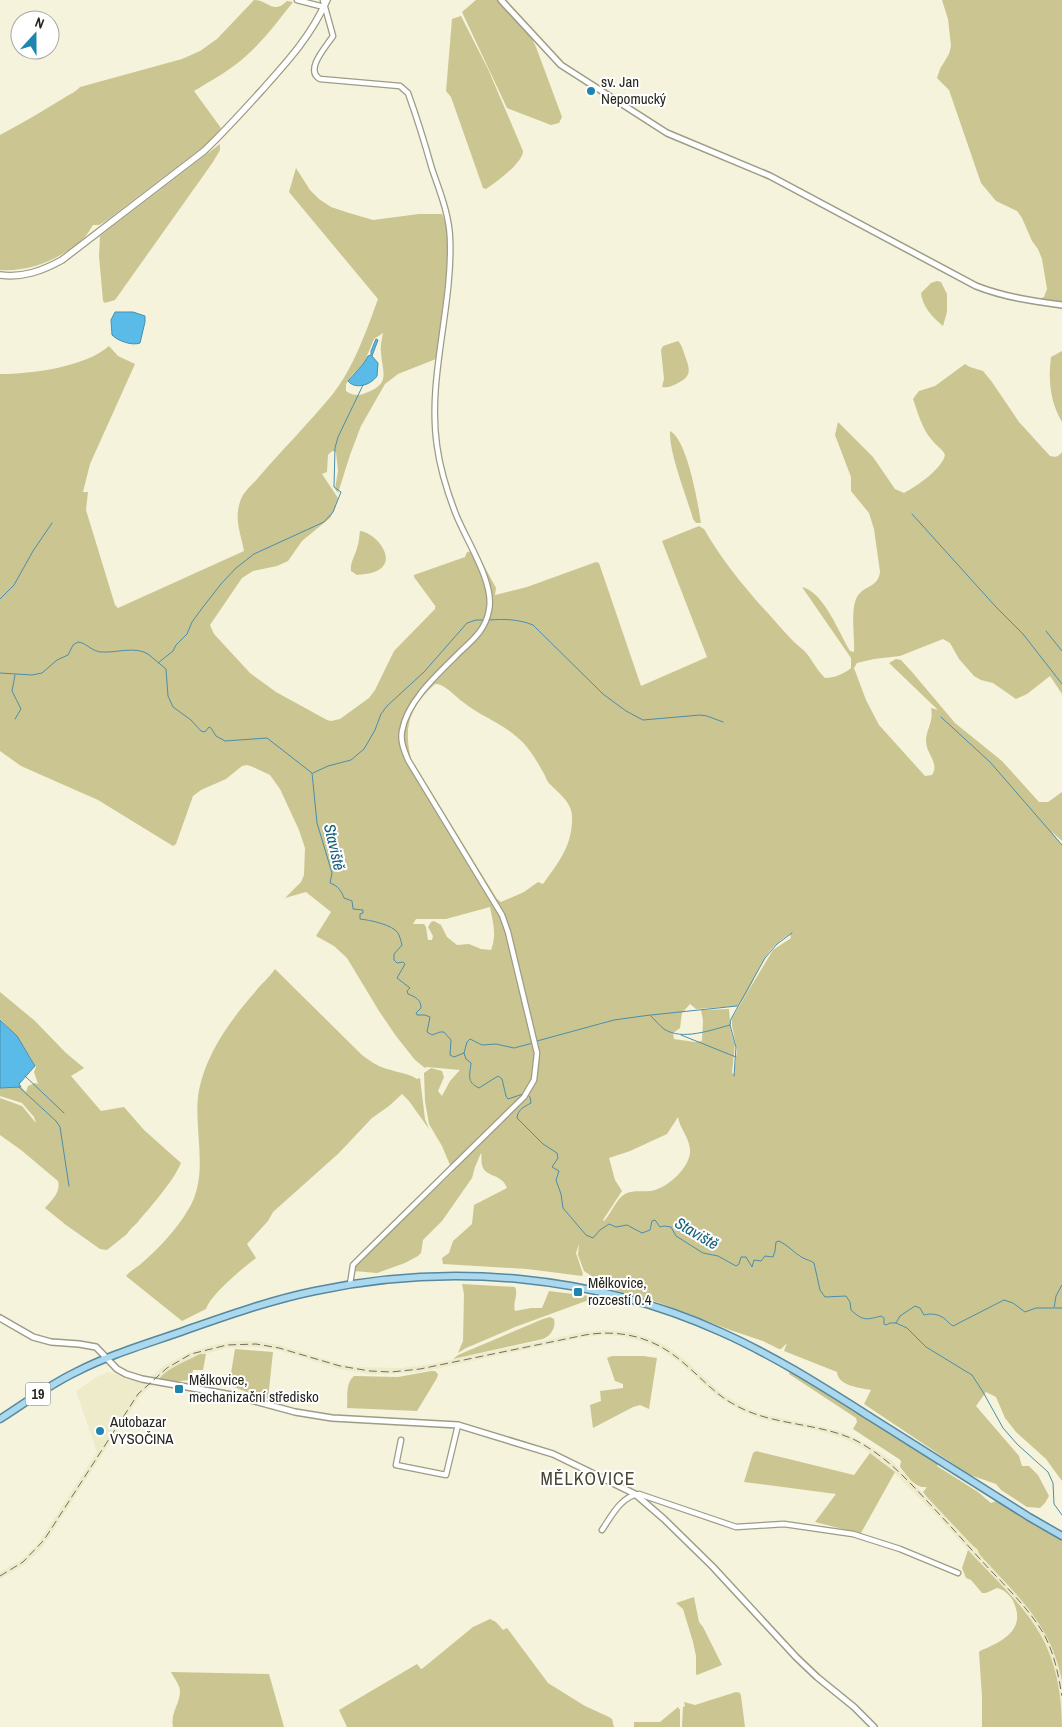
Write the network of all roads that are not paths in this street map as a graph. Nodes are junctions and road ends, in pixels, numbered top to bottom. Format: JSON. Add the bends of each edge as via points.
{"nodes":[{"id":1,"x":297,"y":0,"type":"edge"},
{"id":2,"x":323,"y":0,"type":"edge"},
{"id":3,"x":327,"y":0,"type":"edge"},
{"id":4,"x":501,"y":0,"type":"edge"},
{"id":5,"x":324,"y":7,"type":"junction"},
{"id":6,"x":0,"y":275,"type":"edge"},
{"id":7,"x":1062,"y":305,"type":"edge"},
{"id":8,"x":350,"y":1284,"type":"junction"},
{"id":9,"x":0,"y":1318,"type":"edge"},
{"id":10,"x":107,"y":1358,"type":"junction"},
{"id":11,"x":0,"y":1419,"type":"edge"},
{"id":12,"x":458,"y":1425,"type":"junction"},
{"id":13,"x":401,"y":1440,"type":"dead end"},
{"id":14,"x":635,"y":1494,"type":"junction"},
{"id":15,"x":602,"y":1530,"type":"dead end"},
{"id":16,"x":1062,"y":1536,"type":"edge"},
{"id":17,"x":958,"y":1573,"type":"dead end"},
{"id":18,"x":874,"y":1727,"type":"edge"}],
"edges":[{"from":1,"to":5,"type":"street"},
{"from":2,"to":5,"type":"street"},
{"from":3,"to":5,"type":"main road"},
{"from":4,"to":7,"type":"street","via":[[561,65],[667,133],[770,176],[976,286],[1018,299]]},
{"from":5,"to":6,"type":"main road","via":[[308,37],[294,54],[204,151],[62,260],[29,274]]},
{"from":5,"to":8,"type":"street","via":[[333,36],[315,64],[315,76],[400,86],[408,93],[449,224],[449,268],[434,412],[437,446],[455,512],[491,597],[487,618],[477,636],[412,705],[402,732],[402,745],[502,915],[537,1053],[534,1080],[524,1097],[361,1257],[354,1265]]},
{"from":8,"to":10,"type":"main road","number":"19","via":[[268,1302]]},
{"from":8,"to":16,"type":"main road","number":"19","via":[[392,1278],[461,1276],[514,1279],[602,1292],[682,1316],[748,1344],[787,1365]]},
{"from":9,"to":10,"type":"street","via":[[33,1337],[92,1346]]},
{"from":10,"to":11,"type":"main road","number":"19","via":[[78,1370]]},
{"from":10,"to":12,"type":"street","via":[[126,1374],[241,1397],[295,1412],[332,1418]]},
{"from":12,"to":13,"type":"street","via":[[446,1475],[396,1465]]},
{"from":12,"to":14,"type":"street","via":[[553,1454]]},
{"from":14,"to":15,"type":"street","via":[[622,1501]]},
{"from":14,"to":17,"type":"street","via":[[736,1527],[784,1524],[852,1534]]},
{"from":14,"to":18,"type":"street","via":[[714,1566],[817,1677]]}]}
